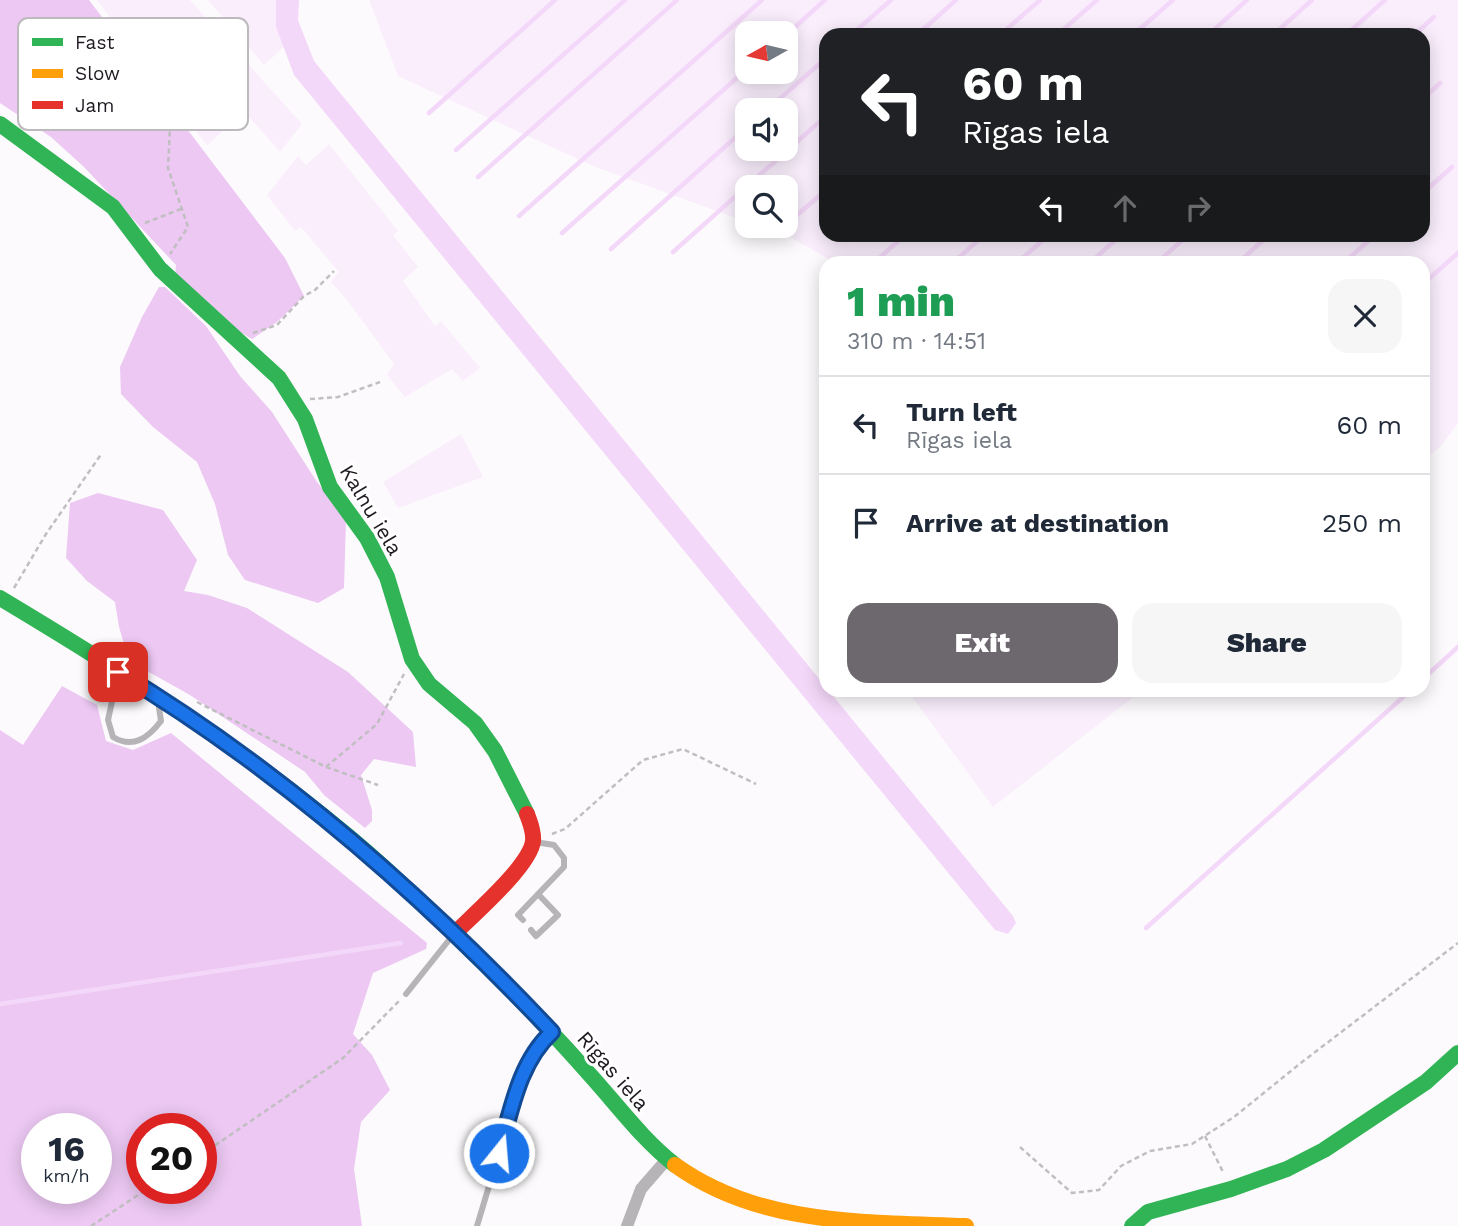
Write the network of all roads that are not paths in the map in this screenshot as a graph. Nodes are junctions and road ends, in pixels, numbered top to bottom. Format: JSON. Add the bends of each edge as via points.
{"nodes":[{"id":1,"x":0,"y":124,"type":"edge"},
{"id":2,"x":3,"y":600,"type":"edge"},
{"id":3,"x":118,"y":672,"type":"junction"},
{"id":4,"x":162,"y":699,"type":"junction"},
{"id":5,"x":533,"y":842,"type":"junction"},
{"id":6,"x":538,"y":894,"type":"junction"},
{"id":7,"x":523,"y":920,"type":"dead end"},
{"id":8,"x":531,"y":930,"type":"dead end"},
{"id":9,"x":454,"y":934,"type":"junction"},
{"id":10,"x":406,"y":993,"type":"road end"},
{"id":11,"x":552,"y":1032,"type":"junction"},
{"id":12,"x":1458,"y":1054,"type":"edge"},
{"id":13,"x":668,"y":1158,"type":"junction"},
{"id":14,"x":477,"y":1226,"type":"edge"},
{"id":15,"x":627,"y":1226,"type":"edge"},
{"id":16,"x":966,"y":1226,"type":"edge"},
{"id":17,"x":1132,"y":1226,"type":"edge"}],
"edges":[{"from":1,"to":5,"type":"street","name":"Kalnu iela","via":[[113,207],[160,269],[279,378],[305,419],[330,487],[367,538],[387,577],[412,659],[429,684],[475,723],[495,751],[521,800]]},
{"from":2,"to":3,"type":"street","name":"Rīgas iela"},
{"from":3,"to":4,"type":"street","name":"Rīgas iela"},
{"from":3,"to":4,"type":"lane","via":[[108,720],[113,737],[123,744],[152,733],[160,721]]},
{"from":4,"to":9,"type":"street","name":"Rīgas iela","via":[[323,815]]},
{"from":5,"to":6,"type":"lane","via":[[554,845],[564,858],[564,867]]},
{"from":5,"to":9,"type":"street","via":[[512,876]]},
{"from":6,"to":7,"type":"lane","via":[[518,915]]},
{"from":6,"to":8,"type":"lane","via":[[558,915],[536,936]]},
{"from":9,"to":10,"type":"lane"},
{"from":9,"to":11,"type":"street","name":"Rīgas iela"},
{"from":11,"to":13,"type":"street","name":"Rīgas iela","via":[[637,1131]]},
{"from":11,"to":14,"type":"lane","via":[[538,1044],[520,1079]]},
{"from":12,"to":17,"type":"street","via":[[1426,1082],[1324,1150],[1231,1189],[1148,1212]]},
{"from":13,"to":15,"type":"street","via":[[641,1189]]},
{"from":13,"to":16,"type":"street","name":"Rīgas iela","via":[[724,1195],[777,1213]]}]}
